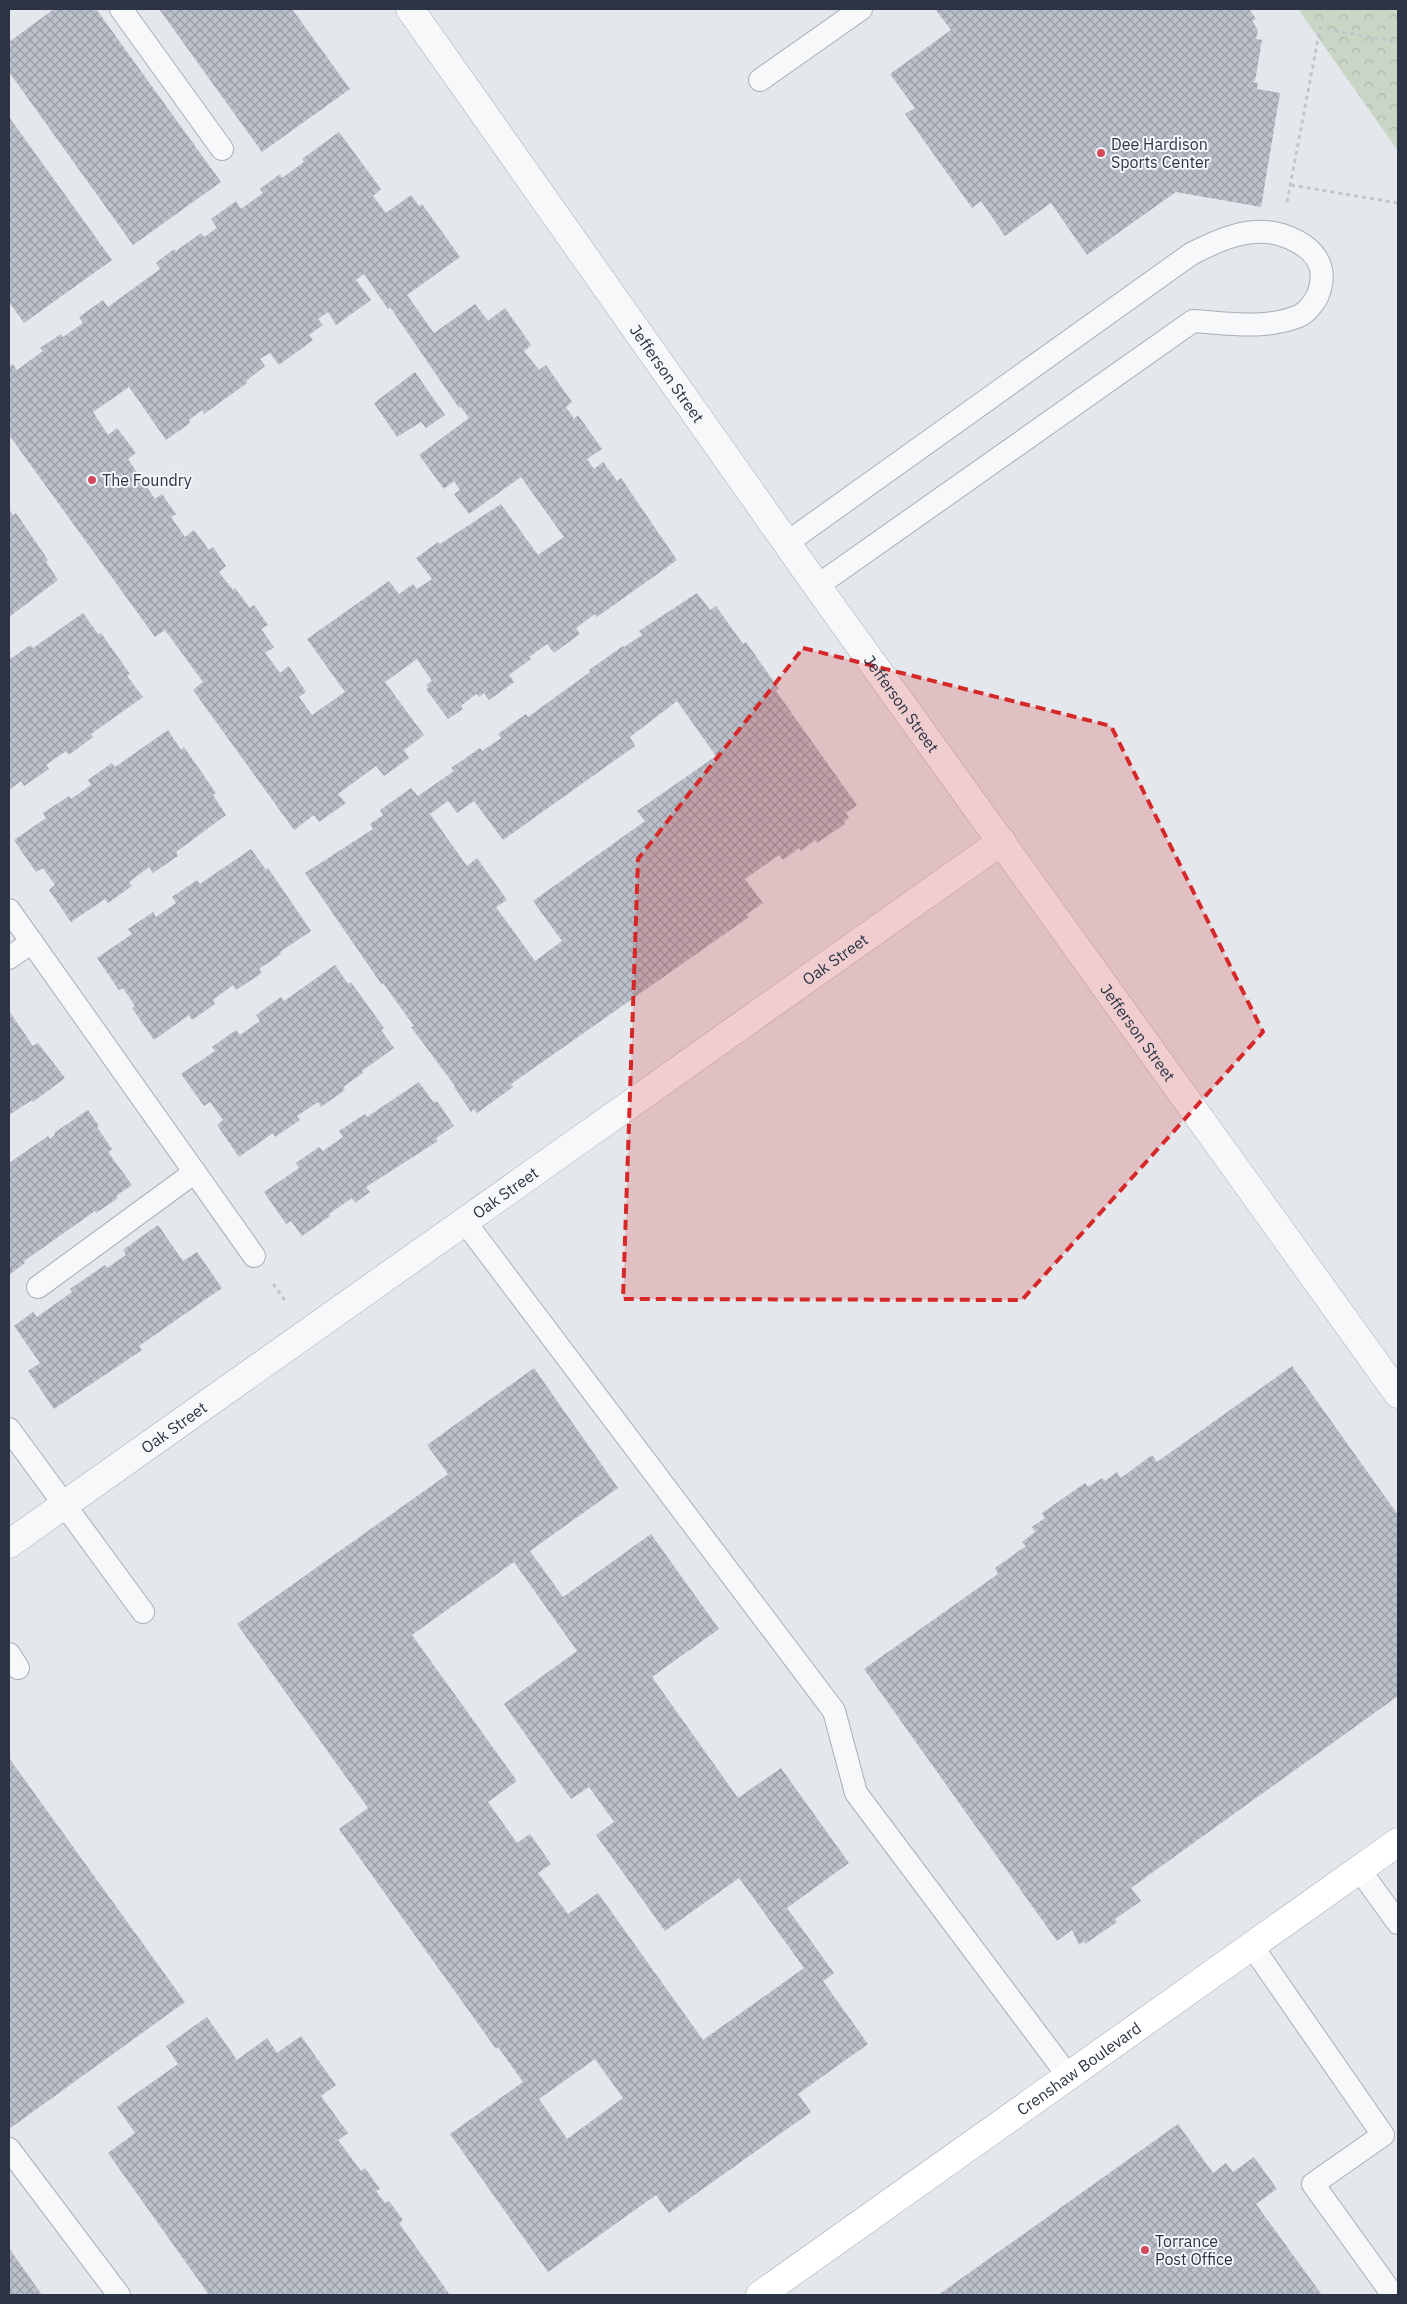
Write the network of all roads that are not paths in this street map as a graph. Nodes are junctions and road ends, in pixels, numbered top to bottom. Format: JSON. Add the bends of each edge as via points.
{"nodes":[{"id":1,"x":121,"y":9,"type":"edge"},
{"id":2,"x":410,"y":9,"type":"edge"},
{"id":3,"x":861,"y":9,"type":"edge"},
{"id":4,"x":760,"y":80,"type":"dead end"},
{"id":5,"x":222,"y":149,"type":"dead end"},
{"id":6,"x":788,"y":542,"type":"junction"},
{"id":7,"x":817,"y":586,"type":"junction"},
{"id":8,"x":1002,"y":841,"type":"junction"},
{"id":9,"x":9,"y":910,"type":"edge"},
{"id":10,"x":32,"y":942,"type":"junction"},
{"id":11,"x":9,"y":958,"type":"edge"},
{"id":12,"x":195,"y":1172,"type":"junction"},
{"id":13,"x":465,"y":1222,"type":"junction"},
{"id":14,"x":254,"y":1256,"type":"road end"},
{"id":15,"x":38,"y":1287,"type":"dead end"},
{"id":16,"x":1398,"y":1394,"type":"edge"},
{"id":17,"x":9,"y":1429,"type":"edge"},
{"id":18,"x":64,"y":1505,"type":"junction"},
{"id":19,"x":9,"y":1544,"type":"edge"},
{"id":20,"x":143,"y":1612,"type":"dead end"},
{"id":21,"x":1398,"y":1842,"type":"edge"},
{"id":22,"x":1359,"y":1869,"type":"junction"},
{"id":23,"x":1398,"y":1923,"type":"edge"},
{"id":24,"x":1252,"y":1946,"type":"junction"},
{"id":25,"x":1069,"y":2077,"type":"junction"},
{"id":26,"x":1391,"y":2136,"type":"edge"},
{"id":27,"x":9,"y":2150,"type":"edge"},
{"id":28,"x":119,"y":2295,"type":"edge"},
{"id":29,"x":760,"y":2295,"type":"edge"},
{"id":30,"x":1393,"y":2295,"type":"edge"}],
"edges":[{"from":1,"to":5,"type":"lane"},
{"from":2,"to":6,"type":"street","name":"Jefferson Street"},
{"from":3,"to":4,"type":"lane"},
{"from":6,"to":7,"type":"street","name":"Jefferson Street"},
{"from":6,"to":7,"type":"lane","via":[[1191,254],[1223,238],[1252,232],[1281,234],[1307,246],[1320,262],[1323,284],[1315,302],[1300,315],[1267,324],[1193,321]]},
{"from":7,"to":8,"type":"street","name":"Jefferson Street"},
{"from":8,"to":13,"type":"street","name":"Oak Street"},
{"from":8,"to":16,"type":"street","name":"Jefferson Street"},
{"from":9,"to":10,"type":"lane"},
{"from":10,"to":11,"type":"lane"},
{"from":10,"to":12,"type":"lane"},
{"from":12,"to":14,"type":"lane"},
{"from":12,"to":15,"type":"lane"},
{"from":13,"to":18,"type":"street","name":"Oak Street"},
{"from":13,"to":25,"type":"lane","via":[[834,1711],[856,1793]]},
{"from":17,"to":18,"type":"lane"},
{"from":18,"to":19,"type":"street","name":"Oak Street"},
{"from":18,"to":20,"type":"lane"},
{"from":21,"to":22,"type":"main road","name":"Crenshaw Boulevard"},
{"from":22,"to":23,"type":"lane"},
{"from":22,"to":24,"type":"main road","name":"Crenshaw Boulevard"},
{"from":24,"to":25,"type":"main road","name":"Crenshaw Boulevard"},
{"from":24,"to":26,"type":"lane"},
{"from":25,"to":29,"type":"main road","name":"Crenshaw Boulevard"},
{"from":26,"to":30,"type":"lane","via":[[1313,2184]]},
{"from":27,"to":28,"type":"lane"}]}
